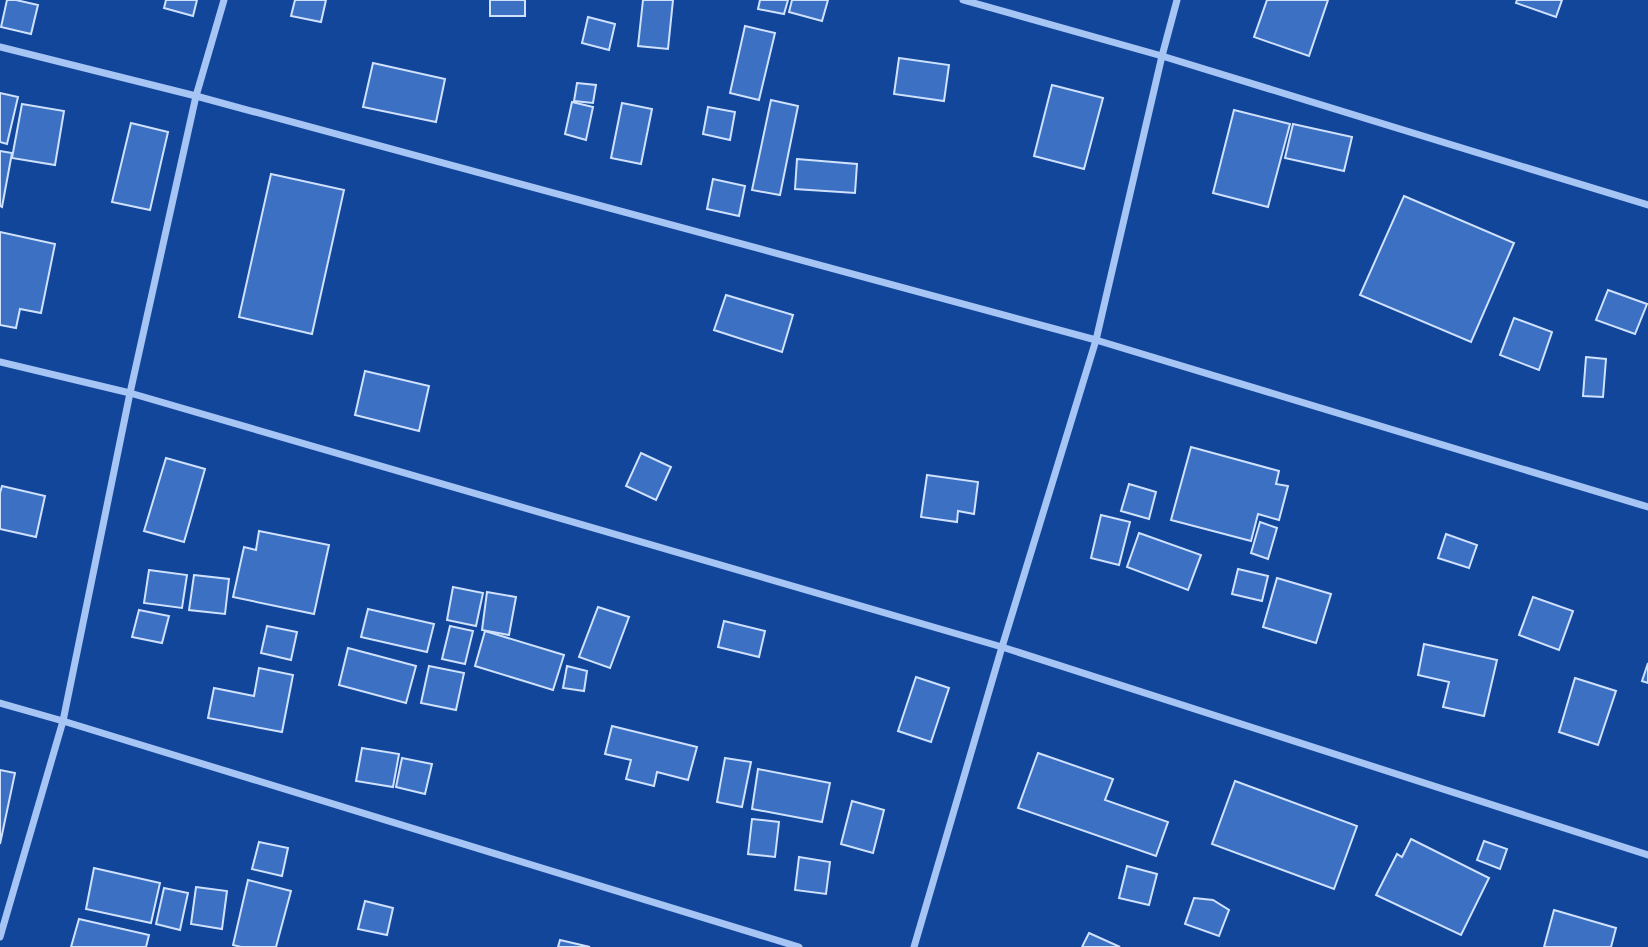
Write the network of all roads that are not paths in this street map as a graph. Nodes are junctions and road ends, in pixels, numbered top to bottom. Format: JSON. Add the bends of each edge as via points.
{"nodes":[{"id":1,"x":225,"y":0,"type":"edge"},
{"id":2,"x":963,"y":0,"type":"edge"},
{"id":3,"x":1177,"y":0,"type":"edge"},
{"id":4,"x":0,"y":47,"type":"edge"},
{"id":5,"x":1161,"y":56,"type":"junction"},
{"id":6,"x":196,"y":96,"type":"junction"},
{"id":7,"x":1648,"y":205,"type":"edge"},
{"id":8,"x":1096,"y":340,"type":"junction"},
{"id":9,"x":0,"y":362,"type":"edge"},
{"id":10,"x":130,"y":393,"type":"junction"},
{"id":11,"x":1648,"y":507,"type":"edge"},
{"id":12,"x":1002,"y":647,"type":"junction"},
{"id":13,"x":0,"y":703,"type":"edge"},
{"id":14,"x":63,"y":721,"type":"junction"},
{"id":15,"x":1648,"y":855,"type":"edge"},
{"id":16,"x":0,"y":937,"type":"edge"},
{"id":17,"x":799,"y":947,"type":"edge"},
{"id":18,"x":914,"y":947,"type":"edge"}],
"edges":[{"from":1,"to":6,"type":"street"},
{"from":2,"to":5,"type":"street"},
{"from":3,"to":5,"type":"street"},
{"from":4,"to":6,"type":"street"},
{"from":5,"to":7,"type":"street"},
{"from":5,"to":8,"type":"street"},
{"from":6,"to":8,"type":"street"},
{"from":6,"to":10,"type":"street"},
{"from":8,"to":11,"type":"street"},
{"from":8,"to":12,"type":"street"},
{"from":9,"to":10,"type":"street"},
{"from":10,"to":12,"type":"street"},
{"from":10,"to":14,"type":"street"},
{"from":12,"to":15,"type":"street"},
{"from":12,"to":18,"type":"street"},
{"from":13,"to":14,"type":"street"},
{"from":14,"to":16,"type":"street"},
{"from":14,"to":17,"type":"street"}]}
